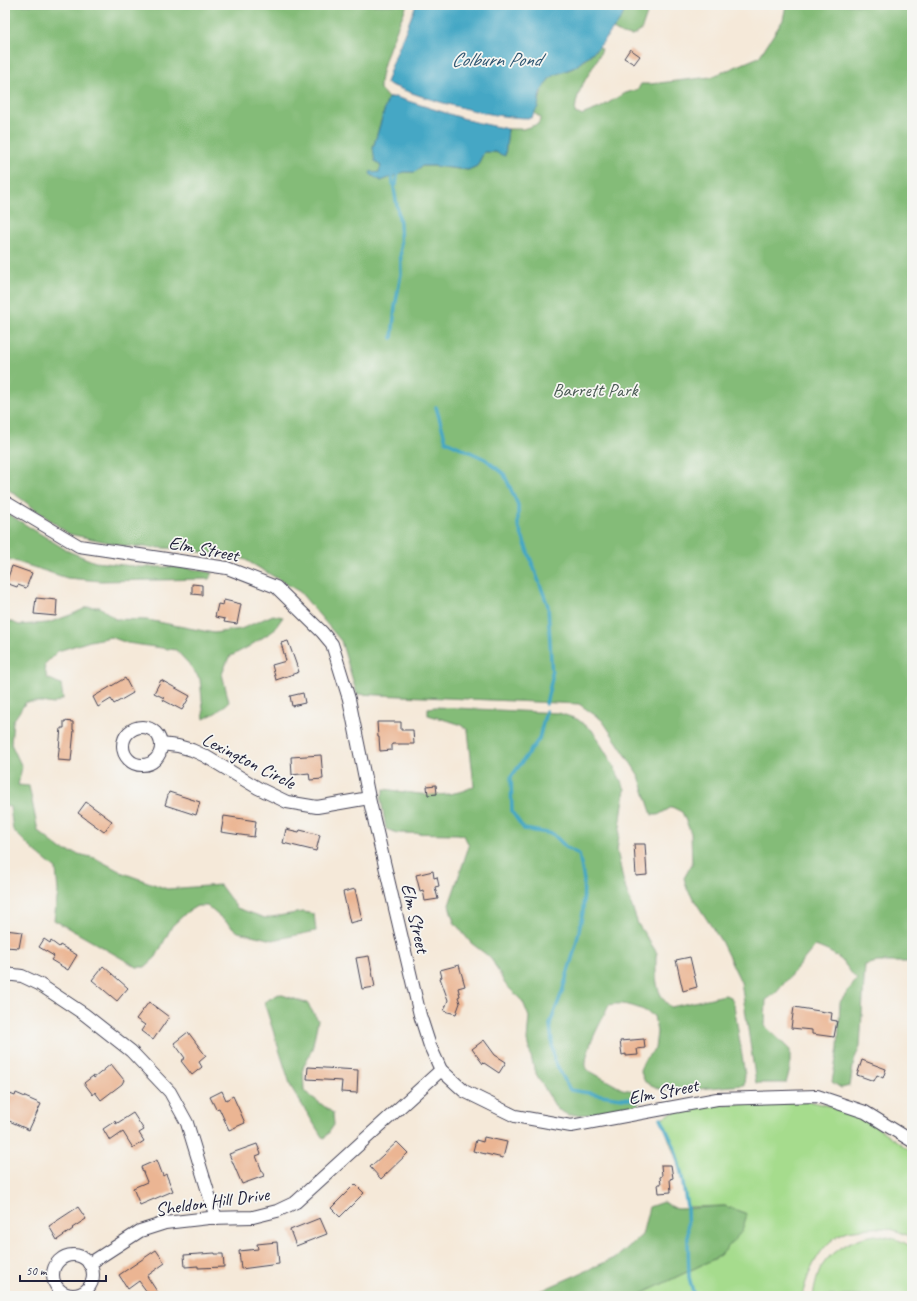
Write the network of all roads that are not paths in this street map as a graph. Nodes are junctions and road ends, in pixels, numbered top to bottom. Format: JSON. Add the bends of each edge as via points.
{"nodes":[{"id":1,"x":5,"y":502,"type":"edge"},
{"id":2,"x":161,"y":744,"type":"dead end"},
{"id":3,"x":369,"y":798,"type":"junction"},
{"id":4,"x":5,"y":974,"type":"edge"},
{"id":5,"x":441,"y":1070,"type":"junction"},
{"id":6,"x":912,"y":1141,"type":"edge"},
{"id":7,"x":216,"y":1218,"type":"junction"},
{"id":8,"x":89,"y":1264,"type":"dead end"}],
"edges":[{"from":1,"to":3,"type":"street","name":"Elm Street","via":[[79,546],[227,568],[276,587],[332,644],[349,699]]},
{"from":2,"to":3,"type":"street","name":"Lexington Circle","via":[[178,746],[198,753],[287,802],[317,807]]},
{"from":3,"to":5,"type":"street","name":"Elm Street","via":[[420,1014]]},
{"from":4,"to":7,"type":"street","via":[[22,976],[39,984],[84,1014],[131,1051],[170,1092],[187,1123]]},
{"from":5,"to":6,"type":"street","name":"Elm Street","via":[[464,1091],[514,1116],[571,1126],[717,1099],[817,1096],[865,1112]]},
{"from":5,"to":7,"type":"street","name":"Sheldon Hill Drive","via":[[296,1202],[277,1211],[253,1217]]},
{"from":7,"to":8,"type":"street","name":"Sheldon Hill Drive","via":[[165,1223],[140,1231]]}]}
